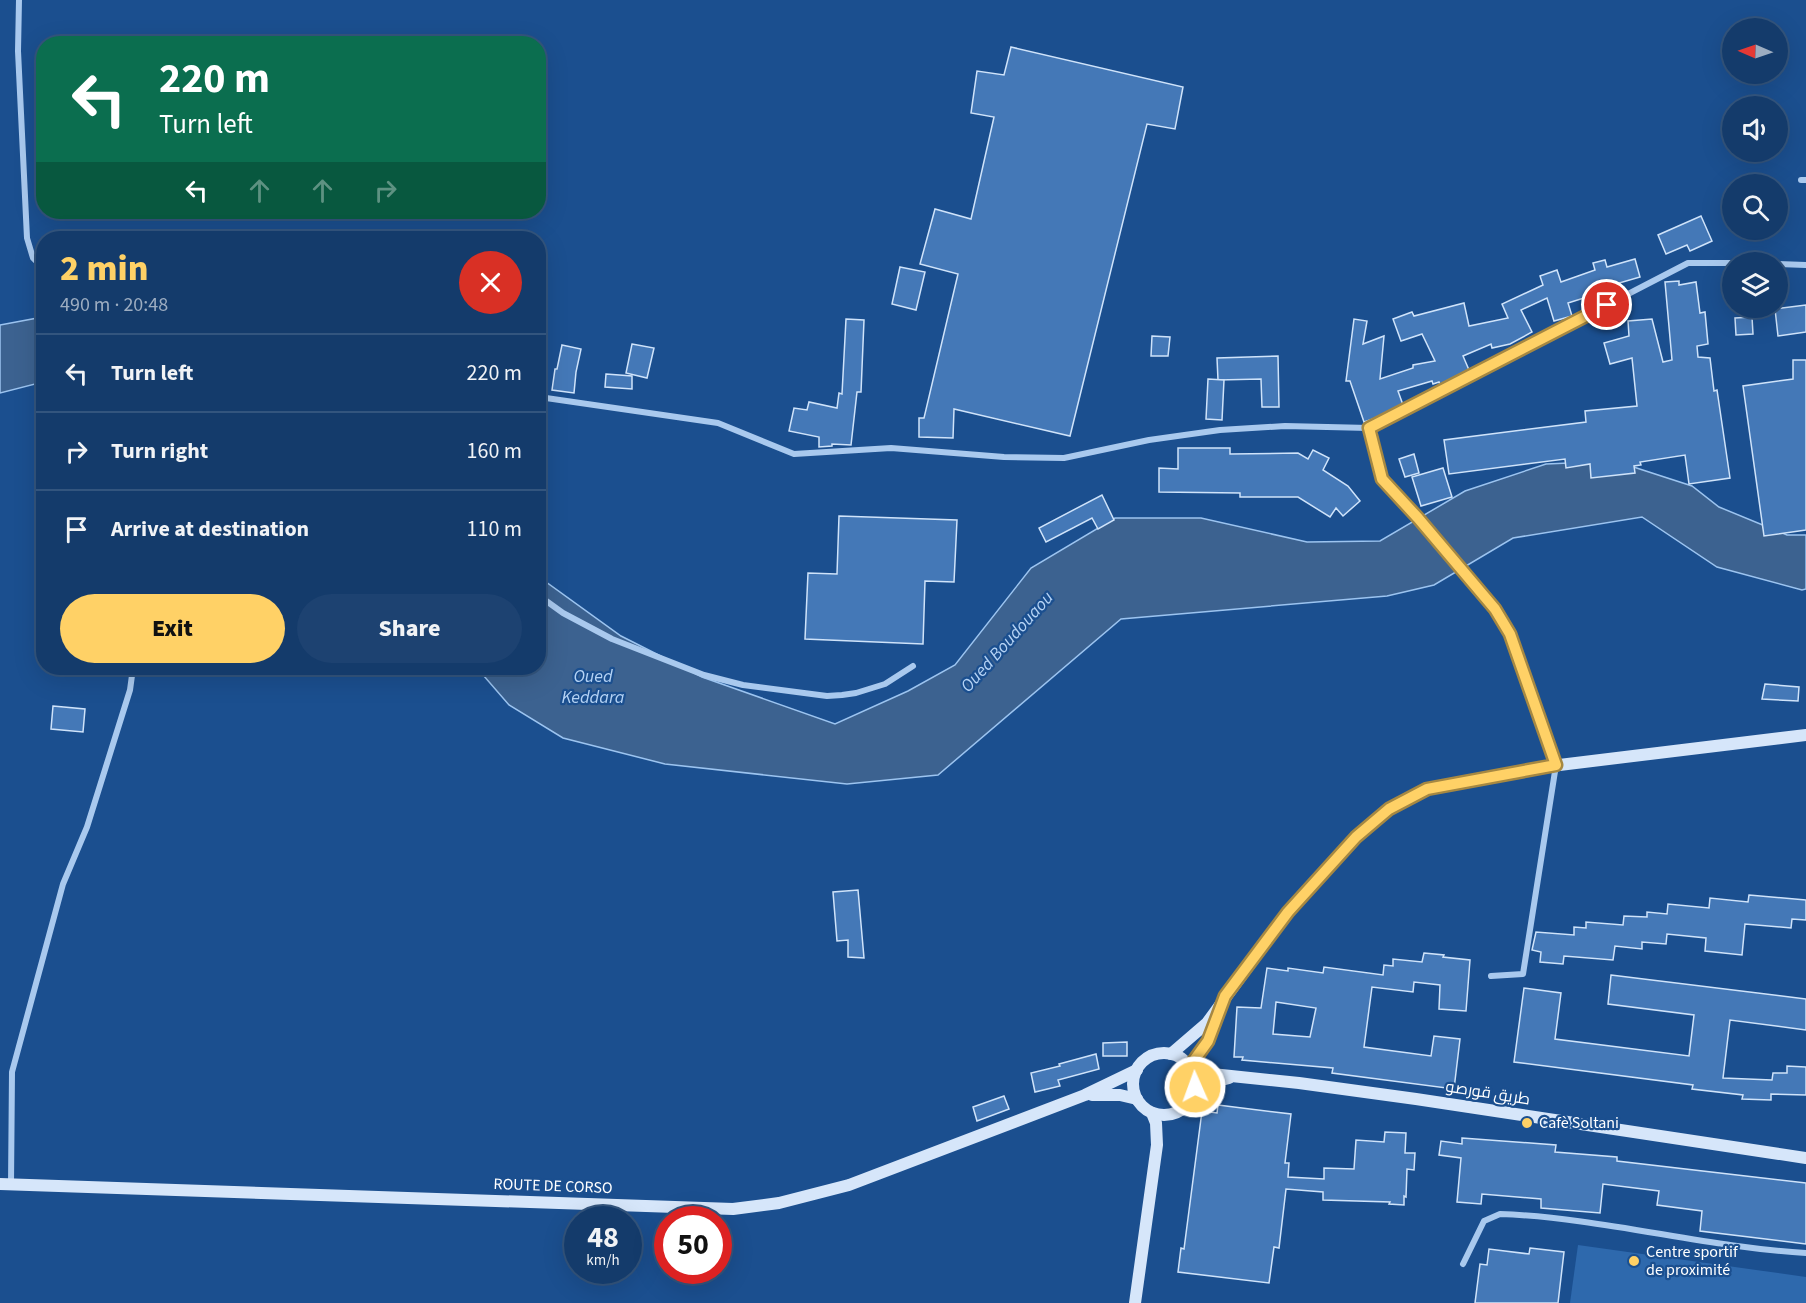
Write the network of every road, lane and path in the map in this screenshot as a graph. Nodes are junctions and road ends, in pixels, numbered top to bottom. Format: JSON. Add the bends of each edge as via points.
{"nodes":[{"id":1,"x":19,"y":0,"type":"edge"},
{"id":2,"x":36,"y":261,"type":"edge"},
{"id":3,"x":1722,"y":263,"type":"edge"},
{"id":4,"x":1788,"y":264,"type":"edge"},
{"id":5,"x":1806,"y":265,"type":"edge"},
{"id":6,"x":546,"y":398,"type":"edge"},
{"id":7,"x":1369,"y":428,"type":"junction"},
{"id":8,"x":546,"y":601,"type":"edge"},
{"id":9,"x":913,"y":666,"type":"dead end"},
{"id":10,"x":132,"y":675,"type":"edge"},
{"id":11,"x":1806,"y":735,"type":"edge"},
{"id":12,"x":1556,"y":765,"type":"junction"},
{"id":13,"x":1491,"y":976,"type":"dead end"},
{"id":14,"x":1225,"y":996,"type":"junction"},
{"id":15,"x":1170,"y":1054,"type":"junction"},
{"id":16,"x":1191,"y":1068,"type":"junction"},
{"id":17,"x":1137,"y":1070,"type":"junction"},
{"id":18,"x":1235,"y":1076,"type":"junction"},
{"id":19,"x":1194,"y":1091,"type":"junction"},
{"id":20,"x":1085,"y":1095,"type":"junction"},
{"id":21,"x":1137,"y":1099,"type":"junction"},
{"id":22,"x":1152,"y":1113,"type":"junction"},
{"id":23,"x":1176,"y":1113,"type":"junction"},
{"id":24,"x":1157,"y":1145,"type":"junction"},
{"id":25,"x":1806,"y":1158,"type":"edge"},
{"id":26,"x":5,"y":1184,"type":"edge"},
{"id":27,"x":1806,"y":1253,"type":"edge"},
{"id":28,"x":1463,"y":1264,"type":"dead end"},
{"id":29,"x":1135,"y":1303,"type":"edge"}],
"edges":[{"from":1,"to":2,"type":"street","via":[[27,238]]},
{"from":3,"to":7,"type":"street","via":[[1688,263]]},
{"from":4,"to":5,"type":"street"},
{"from":6,"to":7,"type":"street","via":[[718,423],[794,454],[891,448],[1064,458],[1220,430],[1285,426]]},
{"from":7,"to":12,"type":"street","via":[[1382,479],[1495,609],[1510,634]]},
{"from":8,"to":9,"type":"street","via":[[612,639],[704,675],[743,685],[842,695],[885,684]]},
{"from":10,"to":26,"type":"street","via":[[87,827],[63,884],[12,1072]]},
{"from":11,"to":12,"type":"main road"},
{"from":12,"to":13,"type":"street","via":[[1523,974]]},
{"from":12,"to":14,"type":"main road","via":[[1427,789],[1389,809],[1356,837],[1288,912]]},
{"from":14,"to":15,"type":"main road","via":[[1207,1023]]},
{"from":14,"to":16,"type":"main road","via":[[1208,1041]]},
{"from":15,"to":16,"type":"main road"},
{"from":15,"to":17,"type":"main road","via":[[1152,1056]]},
{"from":16,"to":18,"type":"main road"},
{"from":16,"to":19,"type":"main road"},
{"from":17,"to":20,"type":"main road","name":"ROUTE DE CORSO"},
{"from":17,"to":21,"type":"main road"},
{"from":18,"to":19,"type":"main road"},
{"from":18,"to":25,"type":"main road","name":"طريق قورصو"},
{"from":19,"to":23,"type":"main road","via":[[1188,1105]]},
{"from":20,"to":21,"type":"main road","name":"ROUTE DE CORSO","via":[[1102,1093]]},
{"from":20,"to":26,"type":"main road","name":"ROUTE DE CORSO","via":[[849,1185],[779,1203],[733,1209]]},
{"from":21,"to":22,"type":"main road"},
{"from":22,"to":23,"type":"main road"},
{"from":22,"to":24,"type":"main road"},
{"from":23,"to":24,"type":"main road"},
{"from":24,"to":29,"type":"main road"},
{"from":27,"to":28,"type":"street","via":[[1500,1214],[1484,1221]]}]}
